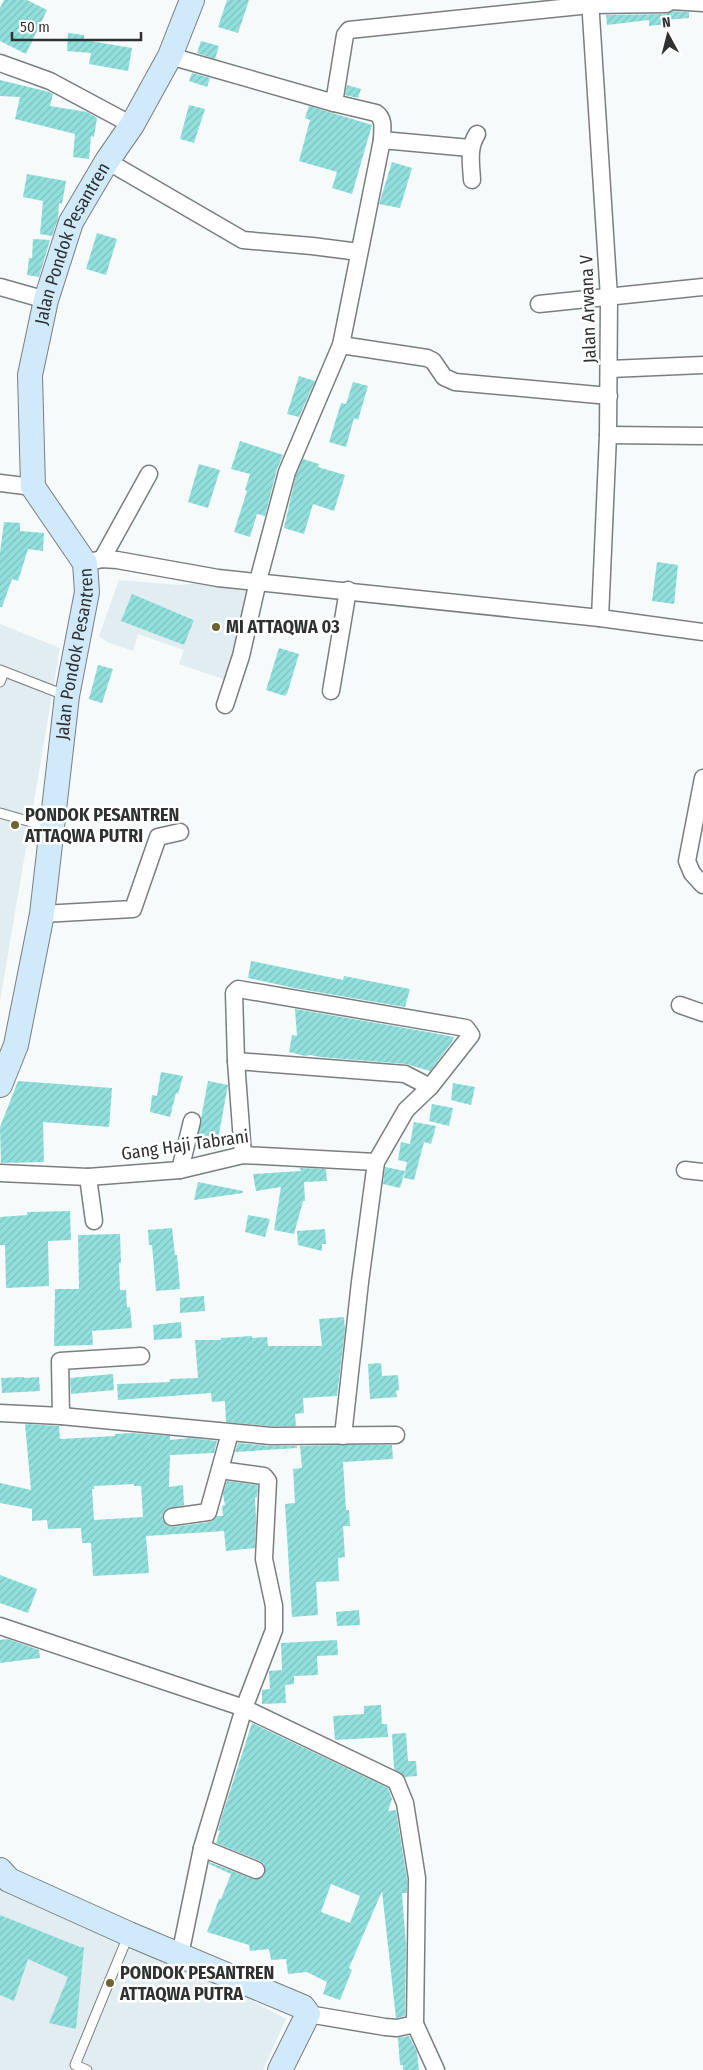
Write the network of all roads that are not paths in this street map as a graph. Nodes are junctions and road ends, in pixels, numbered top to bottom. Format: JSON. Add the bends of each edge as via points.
{"nodes":[{"id":1,"x":192,"y":0,"type":"edge"},
{"id":2,"x":672,"y":1,"type":"edge"},
{"id":3,"x":590,"y":2,"type":"edge"},
{"id":4,"x":703,"y":3,"type":"edge"},
{"id":5,"x":170,"y":56,"type":"junction"},
{"id":6,"x":0,"y":63,"type":"edge"},
{"id":7,"x":334,"y":103,"type":"junction"},
{"id":8,"x":132,"y":125,"type":"junction"},
{"id":9,"x":382,"y":140,"type":"junction"},
{"id":10,"x":107,"y":161,"type":"junction"},
{"id":11,"x":472,"y":180,"type":"dead end"},
{"id":12,"x":359,"y":252,"type":"junction"},
{"id":13,"x":0,"y":286,"type":"edge"},
{"id":14,"x":703,"y":287,"type":"edge"},
{"id":15,"x":609,"y":297,"type":"junction"},
{"id":16,"x":46,"y":300,"type":"junction"},
{"id":17,"x":539,"y":304,"type":"dead end"},
{"id":18,"x":341,"y":345,"type":"junction"},
{"id":19,"x":703,"y":365,"type":"edge"},
{"id":20,"x":610,"y":369,"type":"junction"},
{"id":21,"x":609,"y":396,"type":"junction"},
{"id":22,"x":608,"y":435,"type":"junction"},
{"id":23,"x":703,"y":436,"type":"edge"},
{"id":24,"x":149,"y":474,"type":"dead end"},
{"id":25,"x":0,"y":483,"type":"edge"},
{"id":26,"x":33,"y":487,"type":"junction"},
{"id":27,"x":94,"y":561,"type":"junction"},
{"id":28,"x":258,"y":581,"type":"junction"},
{"id":29,"x":348,"y":590,"type":"junction"},
{"id":30,"x":600,"y":618,"type":"junction"},
{"id":31,"x":703,"y":632,"type":"edge"},
{"id":32,"x":2,"y":671,"type":"edge"},
{"id":33,"x":0,"y":682,"type":"edge"},
{"id":34,"x":331,"y":691,"type":"dead end"},
{"id":35,"x":67,"y":696,"type":"junction"},
{"id":36,"x":225,"y":705,"type":"dead end"},
{"id":37,"x":703,"y":778,"type":"edge"},
{"id":38,"x":701,"y":801,"type":"edge"},
{"id":39,"x":0,"y":813,"type":"edge"},
{"id":40,"x":52,"y":828,"type":"junction"},
{"id":41,"x":180,"y":832,"type":"dead end"},
{"id":42,"x":703,"y":885,"type":"edge"},
{"id":43,"x":42,"y":914,"type":"junction"},
{"id":44,"x":680,"y":1005,"type":"dead end"},
{"id":45,"x":703,"y":1012,"type":"edge"},
{"id":46,"x":236,"y":1061,"type":"junction"},
{"id":47,"x":0,"y":1085,"type":"edge"},
{"id":48,"x":430,"y":1087,"type":"junction"},
{"id":49,"x":192,"y":1121,"type":"dead end"},
{"id":50,"x":243,"y":1155,"type":"junction"},
{"id":51,"x":376,"y":1162,"type":"junction"},
{"id":52,"x":180,"y":1170,"type":"junction"},
{"id":53,"x":685,"y":1170,"type":"dead end"},
{"id":54,"x":703,"y":1172,"type":"edge"},
{"id":55,"x":0,"y":1173,"type":"edge"},
{"id":56,"x":88,"y":1177,"type":"junction"},
{"id":57,"x":94,"y":1221,"type":"dead end"},
{"id":58,"x":141,"y":1356,"type":"dead end"},
{"id":59,"x":0,"y":1413,"type":"edge"},
{"id":60,"x":61,"y":1416,"type":"junction"},
{"id":61,"x":230,"y":1433,"type":"junction"},
{"id":62,"x":396,"y":1435,"type":"dead end"},
{"id":63,"x":343,"y":1436,"type":"junction"},
{"id":64,"x":220,"y":1470,"type":"junction"},
{"id":65,"x":172,"y":1517,"type":"dead end"},
{"id":66,"x":0,"y":1626,"type":"edge"},
{"id":67,"x":244,"y":1708,"type":"junction"},
{"id":68,"x":202,"y":1848,"type":"junction"},
{"id":69,"x":0,"y":1870,"type":"edge"},
{"id":70,"x":256,"y":1870,"type":"dead end"},
{"id":71,"x":129,"y":1934,"type":"junction"},
{"id":72,"x":180,"y":1955,"type":"junction"},
{"id":73,"x":308,"y":2014,"type":"junction"},
{"id":74,"x":415,"y":2024,"type":"junction"},
{"id":75,"x":74,"y":2067,"type":"edge"},
{"id":76,"x":87,"y":2070,"type":"edge"},
{"id":77,"x":280,"y":2070,"type":"edge"},
{"id":78,"x":436,"y":2070,"type":"edge"}],
"edges":[{"from":1,"to":5,"type":"street","name":"Jalan Pondok Pesantren"},
{"from":2,"to":3,"type":"street","via":[[666,4]]},
{"from":2,"to":4,"type":"street"},
{"from":3,"to":7,"type":"street","via":[[349,30],[345,34]]},
{"from":3,"to":15,"type":"street","name":"Jalan Arwana V"},
{"from":5,"to":7,"type":"street"},
{"from":5,"to":8,"type":"street","name":"Jalan Pondok Pesantren"},
{"from":6,"to":8,"type":"street","via":[[50,81]]},
{"from":7,"to":9,"type":"street","via":[[381,116]]},
{"from":8,"to":10,"type":"street","name":"Jalan Pondok Pesantren"},
{"from":9,"to":11,"type":"street","via":[[474,141]]},
{"from":9,"to":12,"type":"street"},
{"from":10,"to":12,"type":"street","via":[[243,240]]},
{"from":10,"to":16,"type":"street","name":"Jalan Pondok Pesantren","via":[[71,222]]},
{"from":12,"to":18,"type":"street"},
{"from":13,"to":16,"type":"street"},
{"from":14,"to":15,"type":"street"},
{"from":15,"to":17,"type":"street"},
{"from":15,"to":20,"type":"street","name":"Jalan Arwana V"},
{"from":16,"to":26,"type":"street","name":"Jalan Pondok Pesantren","via":[[30,375]]},
{"from":18,"to":21,"type":"street","via":[[427,358],[444,377],[455,382]]},
{"from":18,"to":28,"type":"street","via":[[287,472]]},
{"from":19,"to":20,"type":"street"},
{"from":20,"to":21,"type":"street","name":"Jalan Arwana V"},
{"from":21,"to":22,"type":"street","name":"Jalan Arwana V"},
{"from":22,"to":23,"type":"street"},
{"from":22,"to":30,"type":"street","name":"Jalan Arwana V"},
{"from":24,"to":27,"type":"street"},
{"from":25,"to":26,"type":"street"},
{"from":26,"to":27,"type":"street","name":"Jalan Pondok Pesantren"},
{"from":27,"to":28,"type":"street","via":[[141,563],[218,578]]},
{"from":27,"to":35,"type":"street","name":"Jalan Pondok Pesantren"},
{"from":28,"to":29,"type":"street"},
{"from":28,"to":36,"type":"street","via":[[241,656]]},
{"from":29,"to":30,"type":"street"},
{"from":29,"to":34,"type":"street"},
{"from":30,"to":31,"type":"street"},
{"from":32,"to":33,"type":"lane"},
{"from":32,"to":35,"type":"lane"},
{"from":35,"to":40,"type":"street","name":"Jalan Pondok Pesantren"},
{"from":37,"to":38,"type":"street"},
{"from":38,"to":42,"type":"street","via":[[687,861],[692,874]]},
{"from":39,"to":40,"type":"lane"},
{"from":40,"to":43,"type":"street","name":"Jalan Pondok Pesantren"},
{"from":41,"to":43,"type":"street","via":[[158,837],[132,909]]},
{"from":43,"to":47,"type":"street","name":"Jalan Pondok Pesantren","via":[[16,1045]]},
{"from":44,"to":45,"type":"street"},
{"from":46,"to":48,"type":"street","via":[[405,1074]]},
{"from":46,"to":48,"type":"street","via":[[234,993],[238,988],[466,1028],[471,1035],[466,1044]]},
{"from":46,"to":50,"type":"street"},
{"from":48,"to":51,"type":"street","via":[[406,1110]]},
{"from":49,"to":52,"type":"street"},
{"from":50,"to":51,"type":"street","name":"Gang Haji Tabrani"},
{"from":50,"to":52,"type":"street","name":"Gang Haji Tabrani"},
{"from":51,"to":63,"type":"street"},
{"from":52,"to":56,"type":"street","name":"Gang Haji Tabrani"},
{"from":53,"to":54,"type":"street"},
{"from":55,"to":56,"type":"street","name":"Gang Haji Tabrani"},
{"from":56,"to":57,"type":"street"},
{"from":58,"to":60,"type":"street","via":[[60,1361]]},
{"from":59,"to":60,"type":"street"},
{"from":60,"to":61,"type":"street"},
{"from":61,"to":63,"type":"street"},
{"from":61,"to":64,"type":"street"},
{"from":62,"to":63,"type":"street"},
{"from":64,"to":65,"type":"street","via":[[208,1512]]},
{"from":64,"to":67,"type":"street","via":[[264,1476],[268,1481],[264,1559],[274,1606],[274,1630]]},
{"from":66,"to":67,"type":"street"},
{"from":67,"to":68,"type":"street"},
{"from":67,"to":74,"type":"street","via":[[396,1781],[405,1803],[417,1878]]},
{"from":68,"to":70,"type":"street"},
{"from":68,"to":72,"type":"street"},
{"from":69,"to":71,"type":"street","via":[[9,1880]]},
{"from":71,"to":72,"type":"street"},
{"from":71,"to":75,"type":"lane"},
{"from":72,"to":73,"type":"street","via":[[303,2007]]},
{"from":73,"to":74,"type":"street","via":[[385,2027]]},
{"from":73,"to":77,"type":"street"},
{"from":74,"to":78,"type":"street"},
{"from":75,"to":76,"type":"lane"}]}
